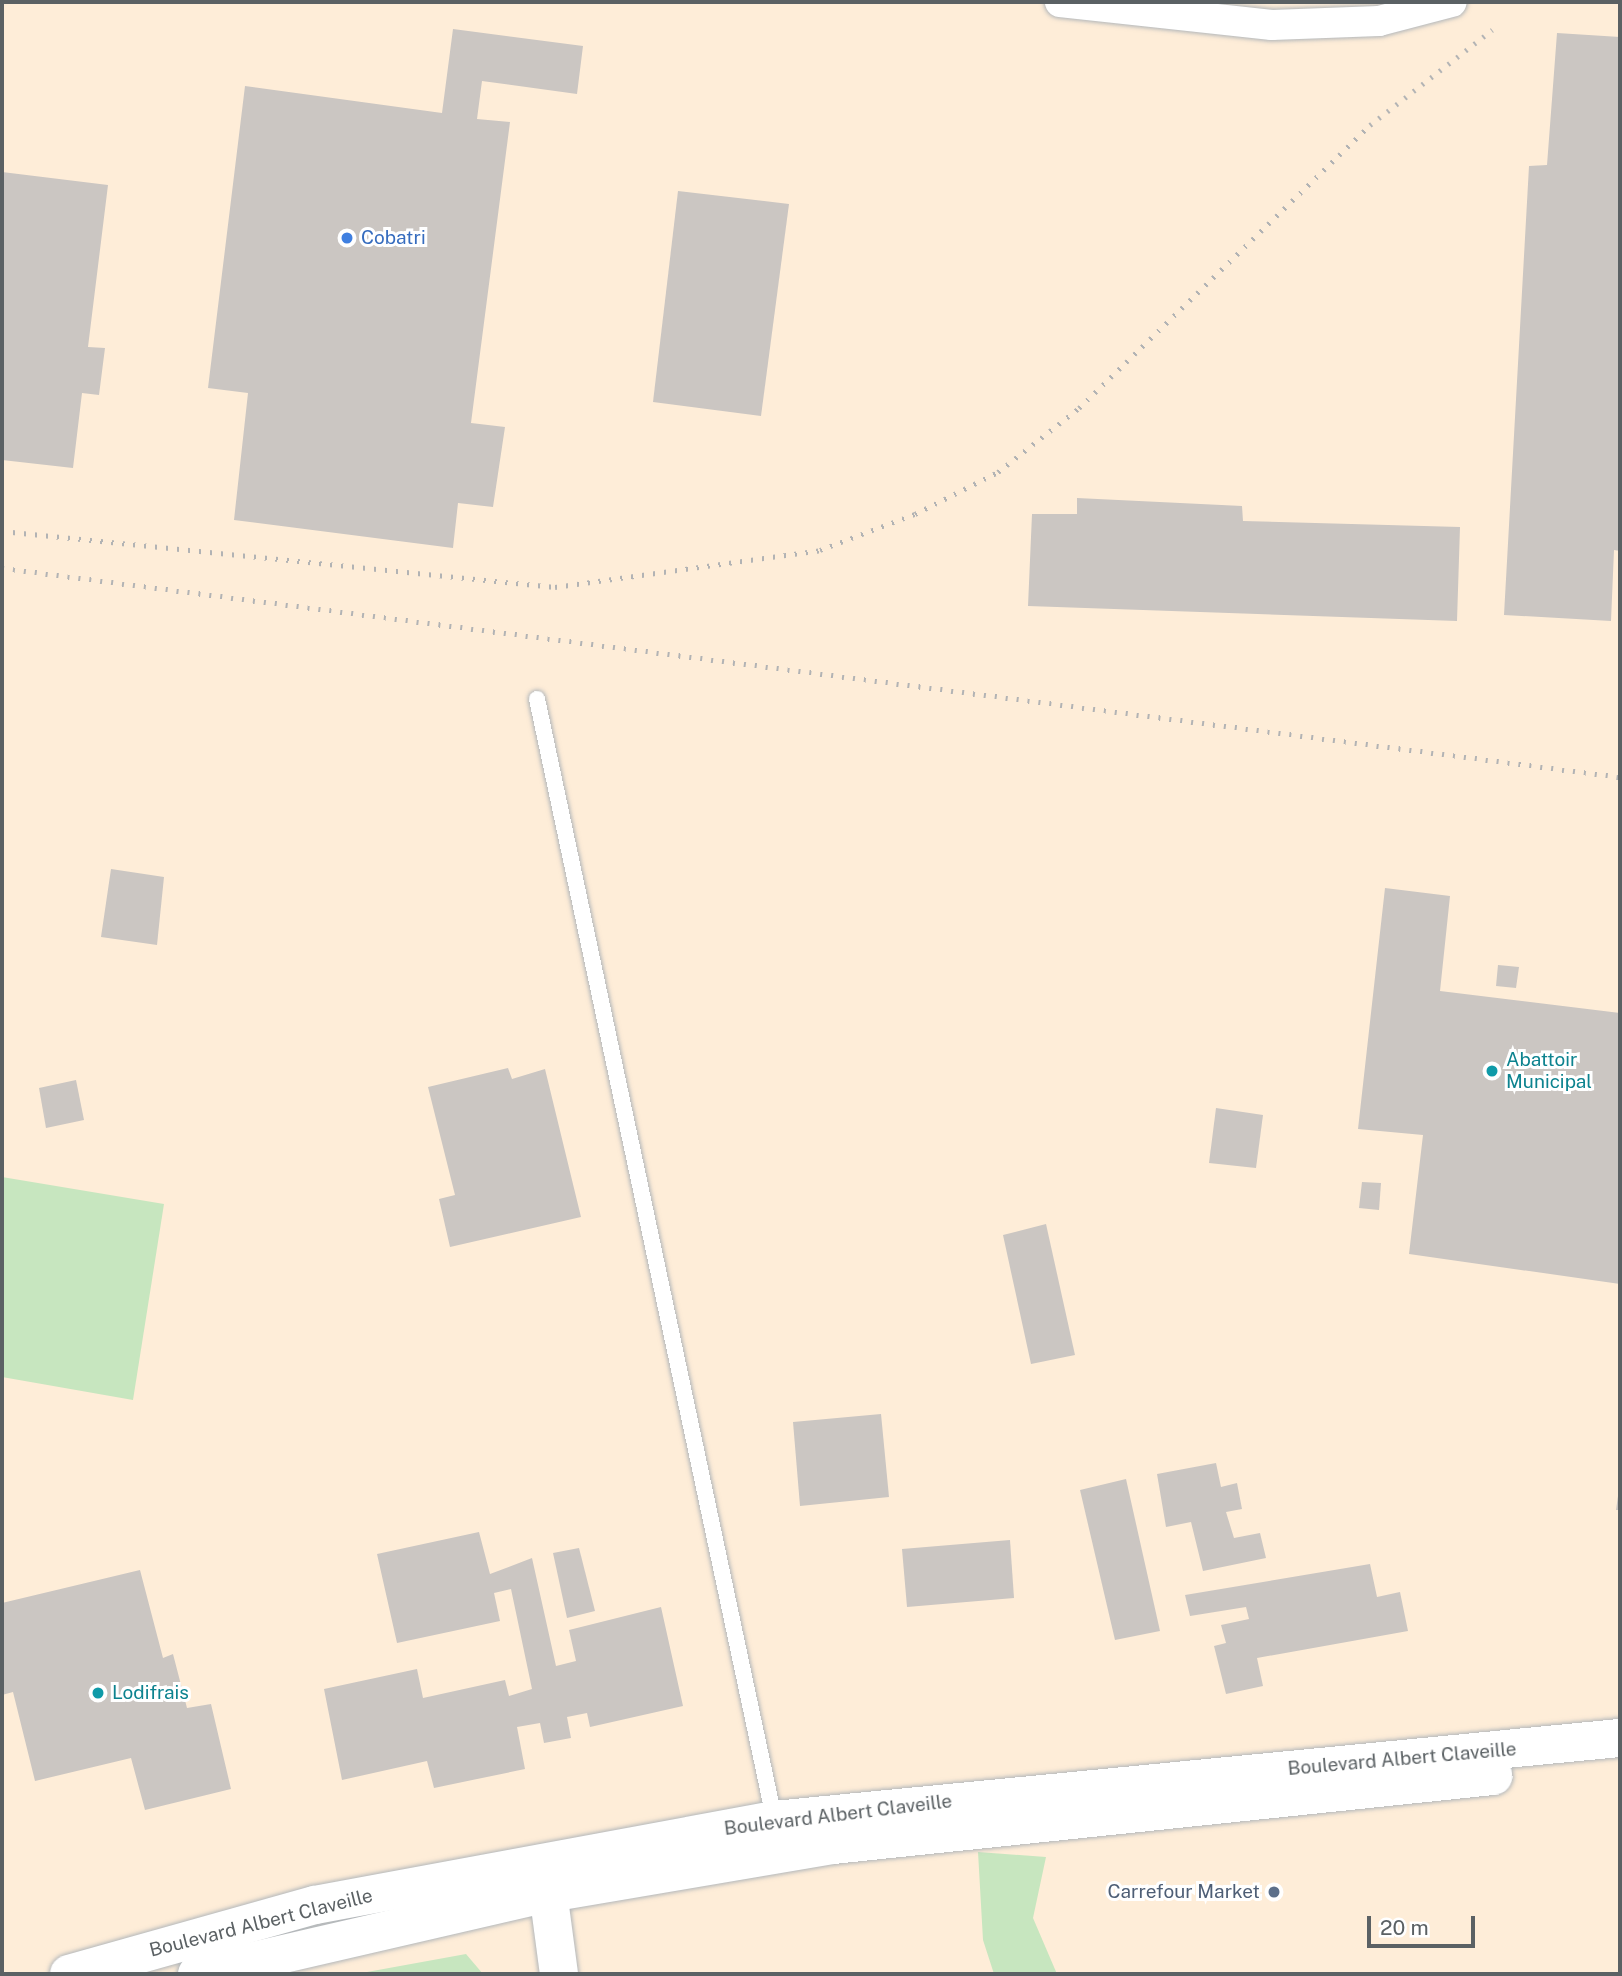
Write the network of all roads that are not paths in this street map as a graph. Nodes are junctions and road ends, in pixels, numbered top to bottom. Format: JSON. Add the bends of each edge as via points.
{"nodes":[{"id":1,"x":1060,"y":2,"type":"edge"},
{"id":2,"x":1452,"y":2,"type":"edge"},
{"id":3,"x":537,"y":699,"type":"dead end"},
{"id":4,"x":1620,"y":1738,"type":"edge"},
{"id":5,"x":1620,"y":1760,"type":"edge"},
{"id":6,"x":778,"y":1837,"type":"junction"},
{"id":7,"x":546,"y":1876,"type":"junction"},
{"id":8,"x":69,"y":1974,"type":"edge"},
{"id":9,"x":197,"y":1974,"type":"edge"},
{"id":10,"x":559,"y":1974,"type":"edge"}],
"edges":[{"from":1,"to":2,"type":"street","via":[[1272,25],[1379,21]]},
{"from":3,"to":6,"type":"lane"},
{"from":4,"to":6,"type":"main road","name":"Boulevard Albert Claveille"},
{"from":5,"to":6,"type":"main road","name":"Boulevard Albert Claveille"},
{"from":6,"to":7,"type":"main road","name":"Boulevard Albert Claveille"},
{"from":7,"to":8,"type":"main road","name":"Boulevard Albert Claveille","via":[[315,1905]]},
{"from":7,"to":9,"type":"main road","name":"Boulevard Albert Claveille"},
{"from":7,"to":10,"type":"main road"}]}
